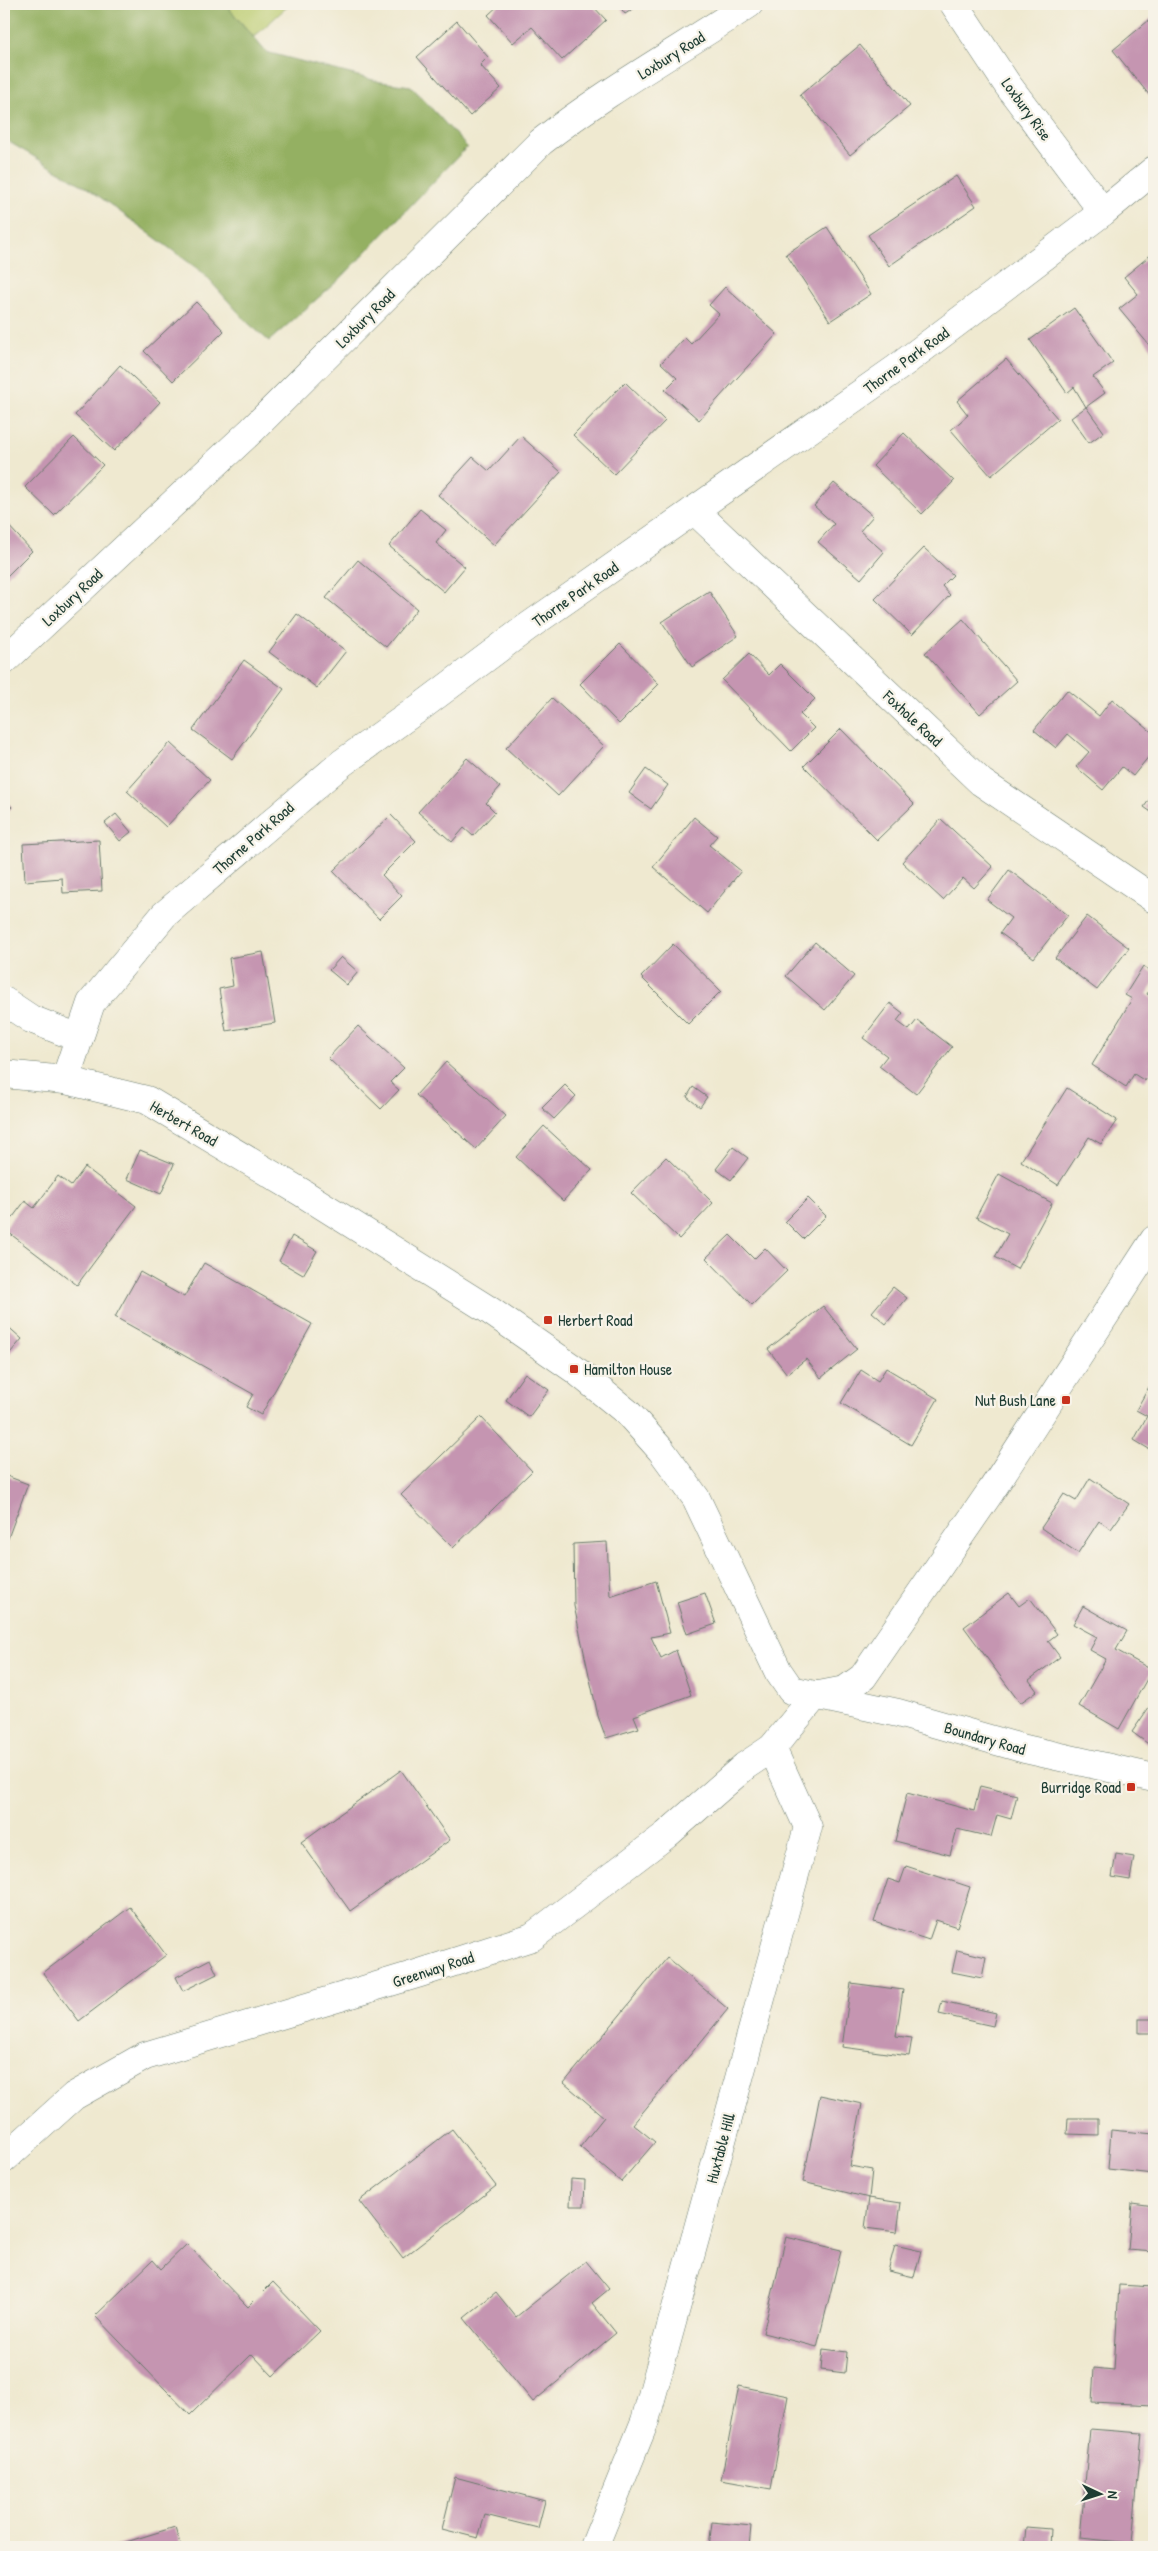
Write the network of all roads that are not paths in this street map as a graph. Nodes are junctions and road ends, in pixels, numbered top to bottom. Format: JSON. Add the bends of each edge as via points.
{"nodes":[{"id":1,"x":749,"y":4,"type":"edge"},
{"id":2,"x":954,"y":4,"type":"edge"},
{"id":3,"x":1154,"y":170,"type":"edge"},
{"id":4,"x":1103,"y":212,"type":"junction"},
{"id":5,"x":694,"y":510,"type":"junction"},
{"id":6,"x":4,"y":661,"type":"edge"},
{"id":7,"x":1154,"y":898,"type":"edge"},
{"id":8,"x":4,"y":1001,"type":"edge"},
{"id":9,"x":79,"y":1038,"type":"junction"},
{"id":10,"x":4,"y":1074,"type":"edge"},
{"id":11,"x":64,"y":1080,"type":"junction"},
{"id":12,"x":1154,"y":1240,"type":"edge"},
{"id":13,"x":816,"y":1696,"type":"junction"},
{"id":14,"x":772,"y":1748,"type":"junction"},
{"id":15,"x":1154,"y":1778,"type":"edge"},
{"id":16,"x":4,"y":2159,"type":"edge"},
{"id":17,"x":594,"y":2547,"type":"edge"}],
"edges":[{"from":1,"to":6,"type":"street","name":"Loxbury Road","via":[[580,111],[541,142],[252,430]]},
{"from":2,"to":4,"type":"street","name":"Loxbury Rise","via":[[1007,84]]},
{"from":3,"to":4,"type":"street","name":"Thorne Park Road"},
{"from":4,"to":5,"type":"street","name":"Thorne Park Road","via":[[897,368]]},
{"from":5,"to":7,"type":"street","name":"Foxhole Road","via":[[981,782]]},
{"from":5,"to":9,"type":"street","name":"Thorne Park Road","via":[[342,762],[164,914],[91,1003]]},
{"from":8,"to":9,"type":"street","via":[[31,1018]]},
{"from":9,"to":11,"type":"street","name":"Thorne Park Road"},
{"from":10,"to":11,"type":"street","name":"Herbert Road"},
{"from":11,"to":13,"type":"street","name":"Herbert Road","via":[[147,1100],[489,1310],[582,1375],[628,1413],[667,1458],[696,1498],[778,1671],[790,1690]]},
{"from":12,"to":13,"type":"street","via":[[997,1483],[864,1677],[845,1690]]},
{"from":13,"to":14,"type":"street","name":"Greenway Road"},
{"from":13,"to":15,"type":"street","name":"Boundary Road","via":[[898,1713],[1025,1750]]},
{"from":14,"to":16,"type":"street","name":"Greenway Road","via":[[745,1766],[666,1835],[532,1937],[145,2056],[74,2096]]},
{"from":14,"to":17,"type":"street","name":"Huxtable Hill","via":[[808,1827],[645,2421]]}]}
